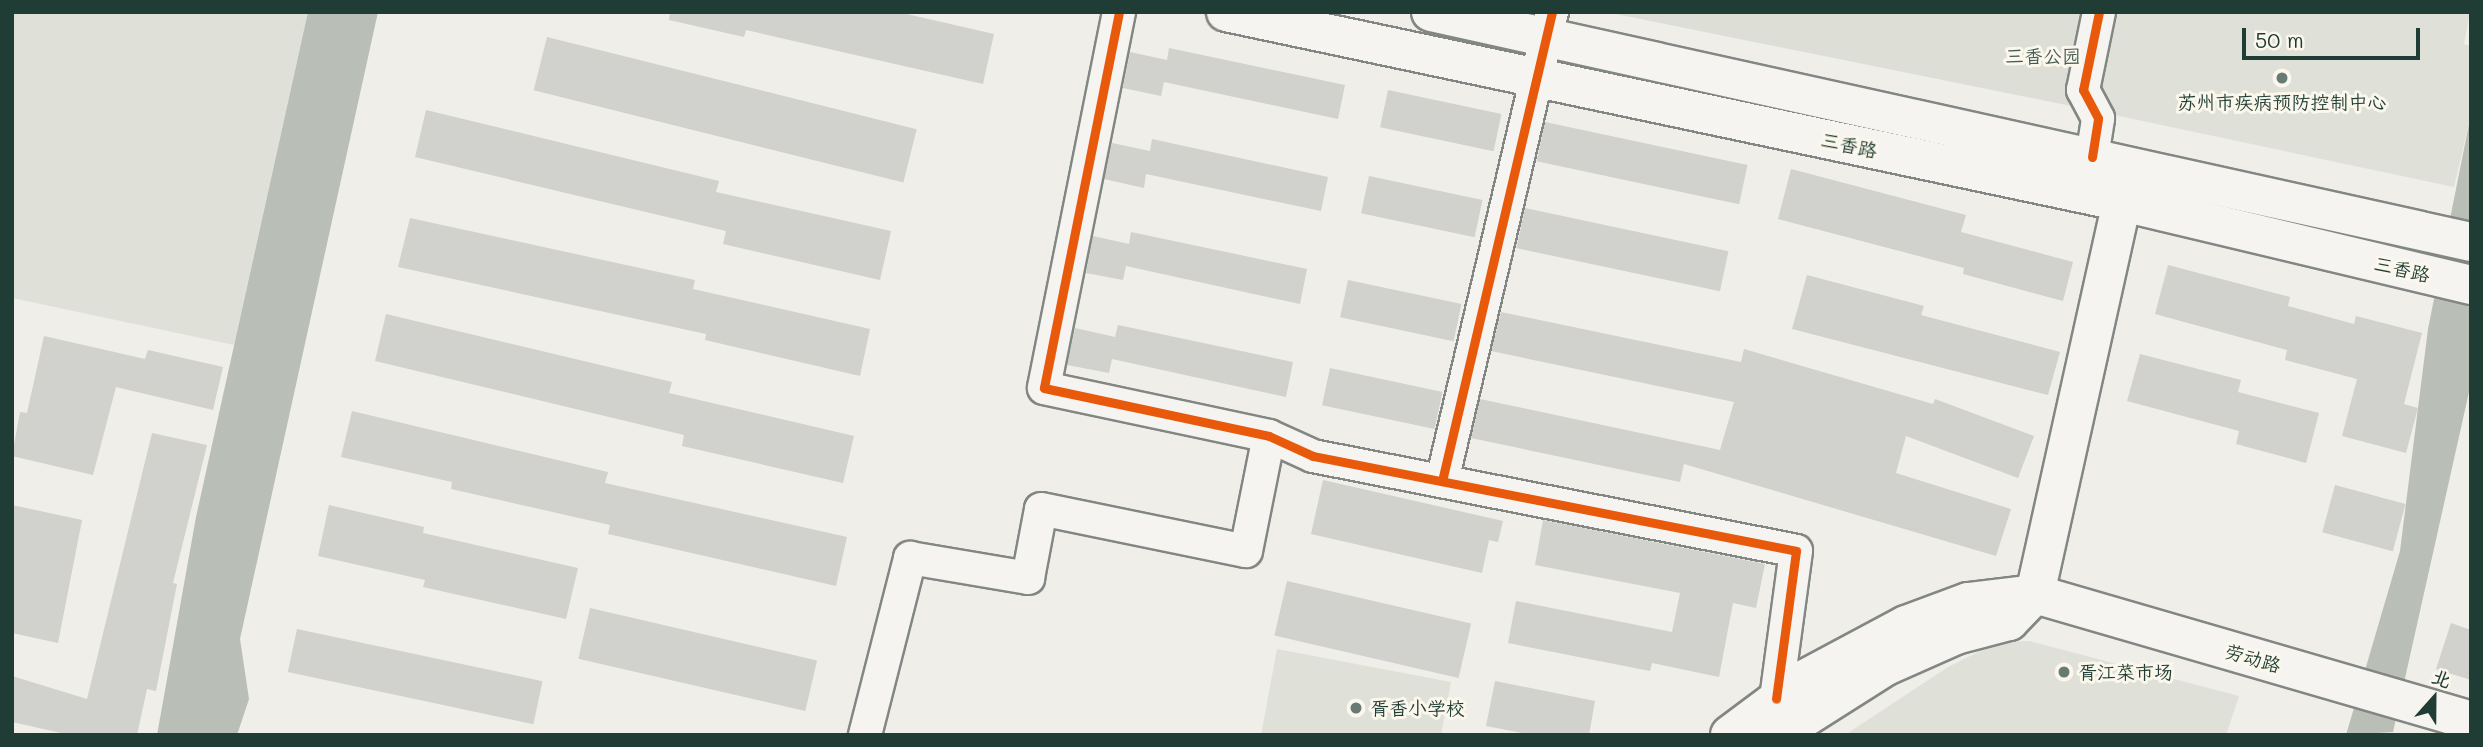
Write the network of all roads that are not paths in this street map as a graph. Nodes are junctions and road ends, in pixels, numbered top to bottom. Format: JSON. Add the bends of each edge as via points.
{"nodes":[{"id":1,"x":1119,"y":12,"type":"edge"},
{"id":2,"x":1226,"y":12,"type":"edge"},
{"id":3,"x":1431,"y":12,"type":"edge"},
{"id":4,"x":2099,"y":12,"type":"edge"},
{"id":5,"x":1548,"y":25,"type":"edge"},
{"id":6,"x":1533,"y":78,"type":"junction"},
{"id":7,"x":2092,"y":157,"type":"junction"},
{"id":8,"x":2130,"y":166,"type":"junction"},
{"id":9,"x":2123,"y":202,"type":"junction"},
{"id":10,"x":2456,"y":238,"type":"edge"},
{"id":11,"x":2471,"y":285,"type":"edge"},
{"id":12,"x":1269,"y":436,"type":"junction"},
{"id":13,"x":1443,"y":481,"type":"junction"},
{"id":14,"x":2035,"y":594,"type":"junction"},
{"id":15,"x":1776,"y":717,"type":"edge"},
{"id":16,"x":2471,"y":721,"type":"edge"},
{"id":17,"x":865,"y":735,"type":"edge"},
{"id":18,"x":1730,"y":735,"type":"edge"}],
"edges":[{"from":1,"to":12,"type":"street","via":[[1044,388]]},
{"from":2,"to":6,"type":"main road","name":"三香路"},
{"from":3,"to":5,"type":"main road","name":"三香路"},
{"from":4,"to":7,"type":"street","via":[[2082,90],[2098,118]]},
{"from":5,"to":6,"type":"street"},
{"from":5,"to":7,"type":"main road","name":"三香路"},
{"from":6,"to":9,"type":"main road","name":"三香路"},
{"from":6,"to":13,"type":"street"},
{"from":7,"to":8,"type":"main road","name":"三香路"},
{"from":8,"to":9,"type":"main road"},
{"from":8,"to":10,"type":"main road","name":"三香路"},
{"from":9,"to":11,"type":"main road","name":"三香路"},
{"from":9,"to":14,"type":"main road"},
{"from":12,"to":13,"type":"street","via":[[1313,456]]},
{"from":12,"to":17,"type":"street","via":[[1247,551],[1041,509],[1028,578],[910,558]]},
{"from":13,"to":15,"type":"street","via":[[1796,551]]},
{"from":14,"to":15,"type":"main road","via":[[2009,621],[1956,635],[1846,689]]},
{"from":14,"to":16,"type":"main road","name":"劳动路"},
{"from":15,"to":18,"type":"main road"}]}
